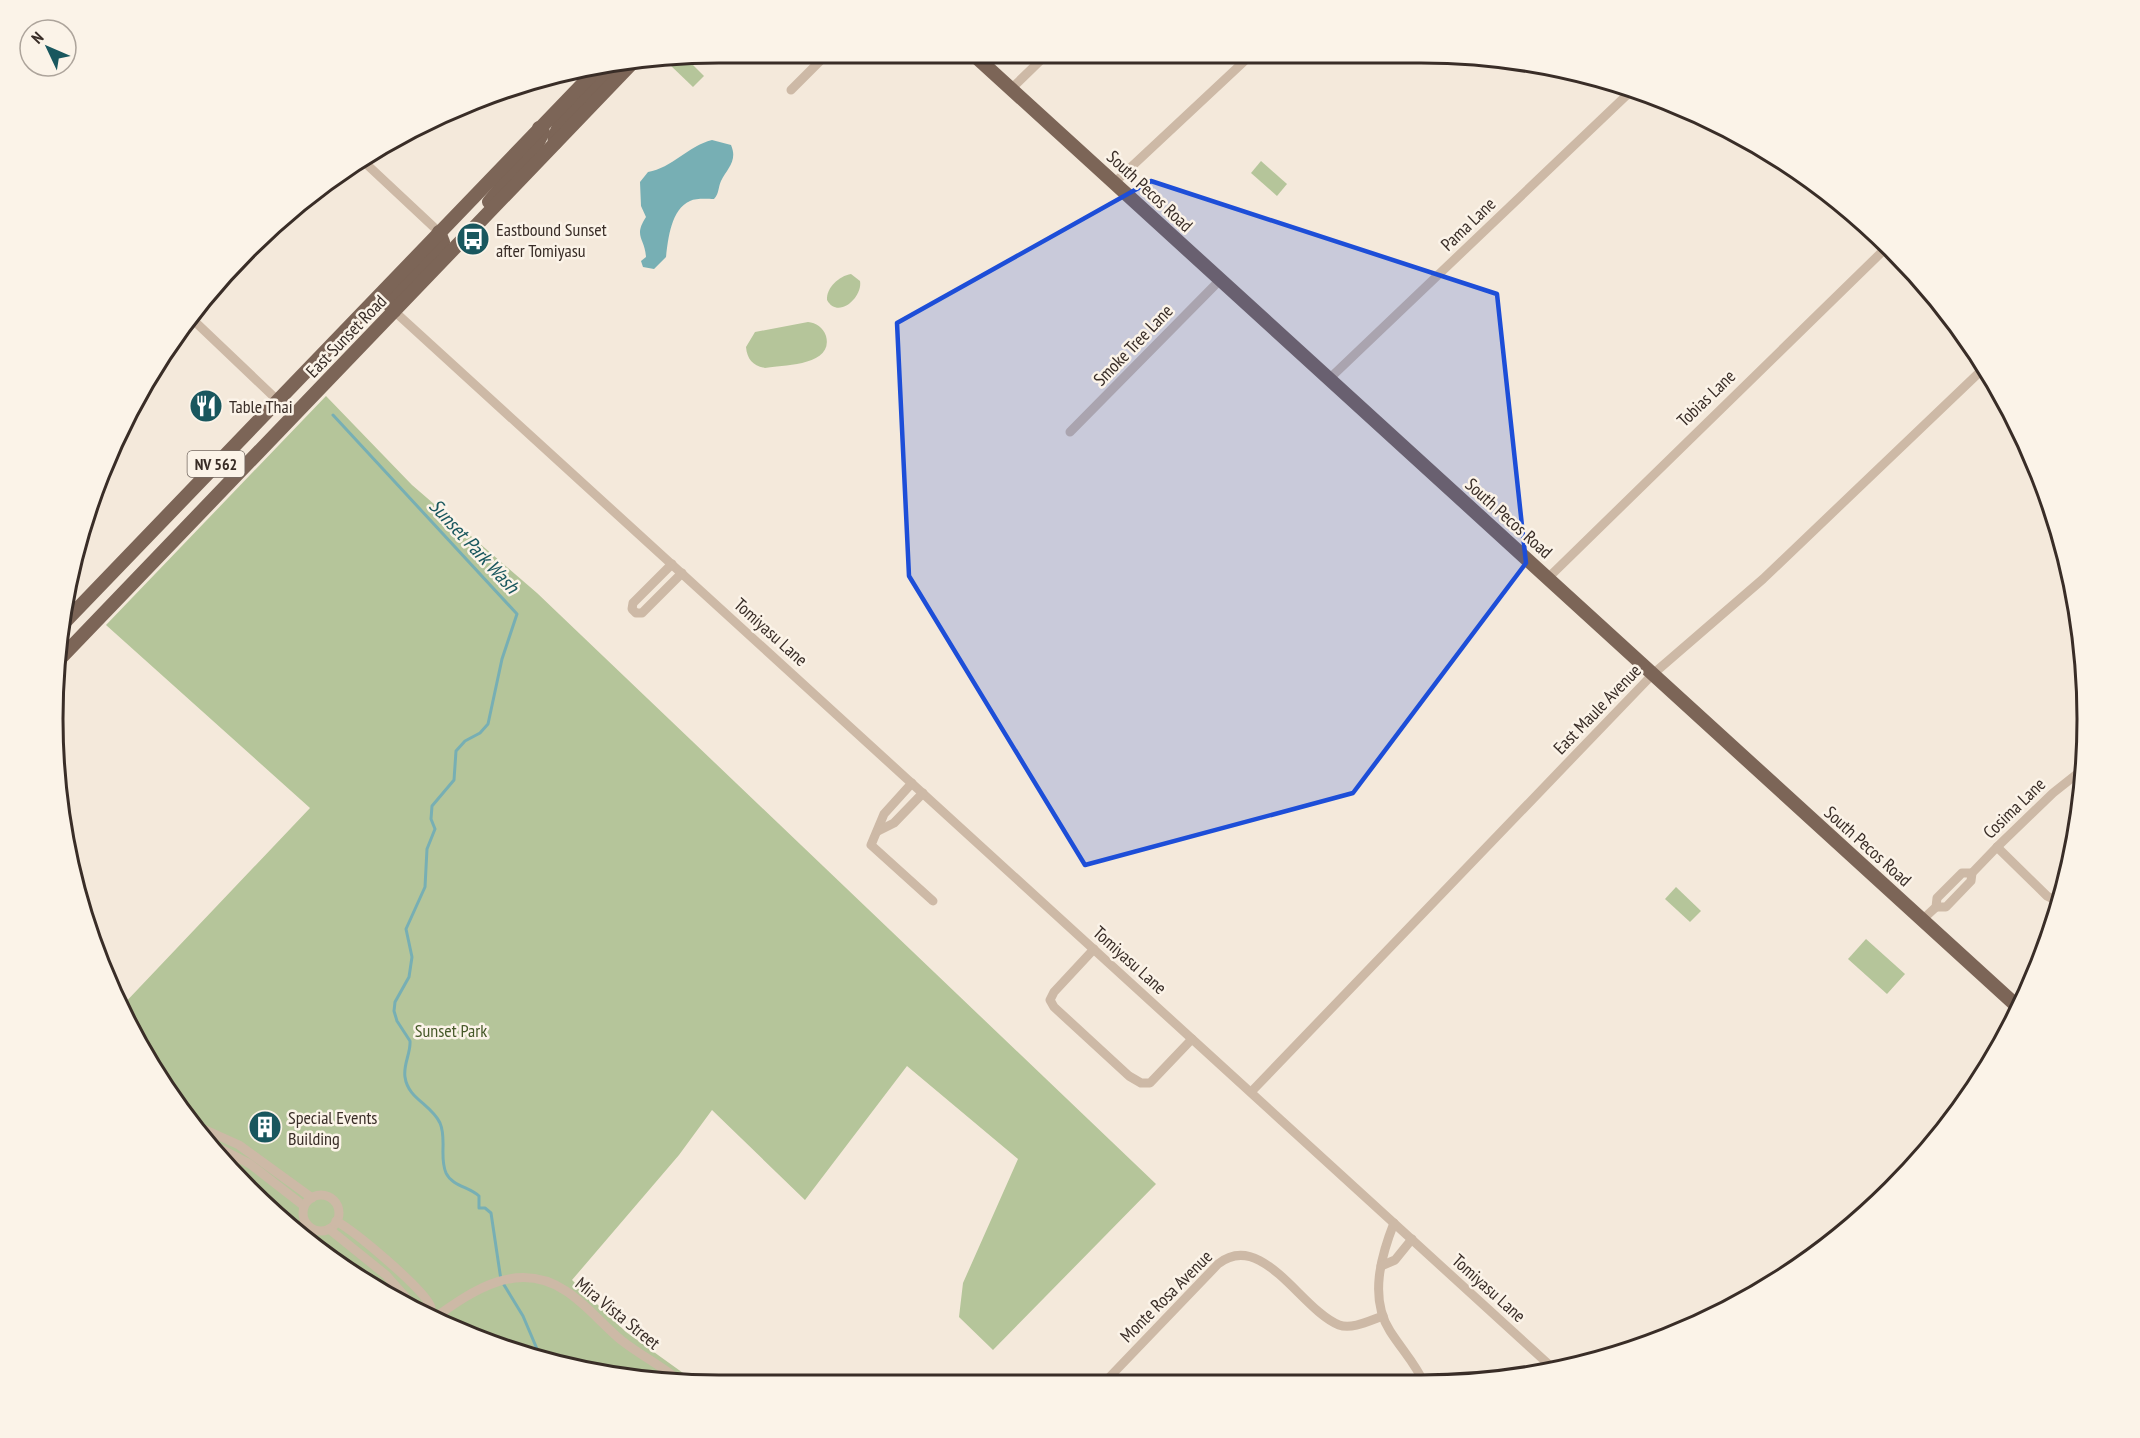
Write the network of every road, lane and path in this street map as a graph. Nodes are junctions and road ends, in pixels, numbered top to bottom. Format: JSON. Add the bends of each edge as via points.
{"nodes":[{"id":1,"x":818,"y":63,"type":"edge"},
{"id":2,"x":983,"y":63,"type":"edge"},
{"id":3,"x":1038,"y":63,"type":"edge"},
{"id":4,"x":1242,"y":63,"type":"edge"},
{"id":5,"x":625,"y":70,"type":"edge"},
{"id":6,"x":606,"y":73,"type":"edge"},
{"id":7,"x":590,"y":76,"type":"edge"},
{"id":8,"x":1012,"y":88,"type":"junction"},
{"id":9,"x":791,"y":90,"type":"dead end"},
{"id":10,"x":1626,"y":96,"type":"edge"},
{"id":11,"x":539,"y":128,"type":"junction"},
{"id":12,"x":555,"y":143,"type":"junction"},
{"id":13,"x":368,"y":166,"type":"edge"},
{"id":14,"x":1114,"y":183,"type":"junction"},
{"id":15,"x":439,"y":232,"type":"junction"},
{"id":16,"x":455,"y":247,"type":"junction"},
{"id":17,"x":1882,"y":252,"type":"edge"},
{"id":18,"x":1220,"y":280,"type":"junction"},
{"id":19,"x":394,"y":311,"type":"junction"},
{"id":20,"x":197,"y":323,"type":"edge"},
{"id":21,"x":1978,"y":374,"type":"edge"},
{"id":22,"x":1329,"y":379,"type":"junction"},
{"id":23,"x":278,"y":400,"type":"junction"},
{"id":24,"x":294,"y":416,"type":"junction"},
{"id":25,"x":1070,"y":432,"type":"dead end"},
{"id":26,"x":125,"y":559,"type":"junction"},
{"id":27,"x":672,"y":564,"type":"junction"},
{"id":28,"x":682,"y":573,"type":"junction"},
{"id":29,"x":141,"y":575,"type":"junction"},
{"id":30,"x":1548,"y":578,"type":"junction"},
{"id":31,"x":72,"y":614,"type":"edge"},
{"id":32,"x":67,"y":652,"type":"edge"},
{"id":33,"x":1653,"y":674,"type":"junction"},
{"id":34,"x":2074,"y":776,"type":"edge"},
{"id":35,"x":912,"y":783,"type":"junction"},
{"id":36,"x":923,"y":793,"type":"junction"},
{"id":37,"x":878,"y":831,"type":"junction"},
{"id":38,"x":1997,"y":847,"type":"junction"},
{"id":39,"x":2052,"y":898,"type":"edge"},
{"id":40,"x":933,"y":901,"type":"dead end"},
{"id":41,"x":1922,"y":920,"type":"junction"},
{"id":42,"x":1094,"y":949,"type":"junction"},
{"id":43,"x":2012,"y":1002,"type":"edge"},
{"id":44,"x":1192,"y":1039,"type":"junction"},
{"id":45,"x":1251,"y":1092,"type":"junction"},
{"id":46,"x":210,"y":1131,"type":"edge"},
{"id":47,"x":226,"y":1151,"type":"edge"},
{"id":48,"x":312,"y":1198,"type":"junction"},
{"id":49,"x":304,"y":1206,"type":"junction"},
{"id":50,"x":1394,"y":1224,"type":"junction"},
{"id":51,"x":332,"y":1225,"type":"junction"},
{"id":52,"x":1412,"y":1239,"type":"junction"},
{"id":53,"x":1381,"y":1266,"type":"junction"},
{"id":54,"x":402,"y":1293,"type":"edge"},
{"id":55,"x":442,"y":1313,"type":"edge"},
{"id":56,"x":1383,"y":1316,"type":"junction"},
{"id":57,"x":1547,"y":1362,"type":"edge"},
{"id":58,"x":668,"y":1373,"type":"edge"},
{"id":59,"x":1112,"y":1375,"type":"edge"},
{"id":60,"x":1420,"y":1375,"type":"edge"}],
"edges":[{"from":1,"to":9,"type":"street"},
{"from":2,"to":8,"type":"main road","name":"South Pecos Road"},
{"from":3,"to":8,"type":"street"},
{"from":4,"to":14,"type":"street"},
{"from":5,"to":12,"type":"main road","name":"East Sunset Road","number":"NV 562"},
{"from":6,"to":12,"type":"main road","via":[[558,126]]},
{"from":7,"to":11,"type":"main road","name":"East Sunset Road","number":"NV 562"},
{"from":8,"to":14,"type":"main road","name":"South Pecos Road"},
{"from":10,"to":22,"type":"street","name":"Pama Lane"},
{"from":11,"to":15,"type":"main road","name":"East Sunset Road","number":"NV 562"},
{"from":11,"to":16,"type":"main road","via":[[543,132],[536,147],[505,180]]},
{"from":12,"to":16,"type":"main road","name":"East Sunset Road","number":"NV 562"},
{"from":13,"to":15,"type":"street"},
{"from":14,"to":18,"type":"main road","name":"South Pecos Road"},
{"from":15,"to":19,"type":"main road","via":[[443,242],[392,300],[390,307]]},
{"from":15,"to":23,"type":"main road","name":"East Sunset Road","number":"NV 562"},
{"from":16,"to":19,"type":"main road","name":"East Sunset Road","number":"NV 562"},
{"from":17,"to":30,"type":"street","name":"Tobias Lane"},
{"from":18,"to":22,"type":"main road","name":"South Pecos Road"},
{"from":18,"to":25,"type":"street","name":"Smoke Tree Lane"},
{"from":19,"to":24,"type":"main road","name":"East Sunset Road","number":"NV 562"},
{"from":19,"to":27,"type":"street","name":"Tomiyasu Lane"},
{"from":20,"to":23,"type":"street"},
{"from":21,"to":33,"type":"street","name":"East Maule Avenue","via":[[1763,579]]},
{"from":22,"to":30,"type":"main road","name":"South Pecos Road"},
{"from":23,"to":24,"type":"street"},
{"from":23,"to":26,"type":"main road","name":"East Sunset Road","number":"NV 562"},
{"from":24,"to":29,"type":"main road","name":"East Sunset Road","number":"NV 562"},
{"from":26,"to":29,"type":"main road"},
{"from":26,"to":31,"type":"main road","name":"East Sunset Road","number":"NV 562"},
{"from":27,"to":28,"type":"street","name":"Tomiyasu Lane"},
{"from":27,"to":28,"type":"street","via":[[633,603],[636,613],[642,613]]},
{"from":28,"to":35,"type":"street","name":"Tomiyasu Lane"},
{"from":29,"to":32,"type":"main road","name":"East Sunset Road","number":"NV 562"},
{"from":30,"to":33,"type":"main road","name":"South Pecos Road"},
{"from":33,"to":41,"type":"main road","name":"South Pecos Road"},
{"from":33,"to":45,"type":"street","name":"East Maule Avenue"},
{"from":34,"to":38,"type":"street","name":"Cosima Lane"},
{"from":35,"to":36,"type":"street","name":"Tomiyasu Lane"},
{"from":35,"to":37,"type":"street","via":[[884,814]]},
{"from":36,"to":37,"type":"street","via":[[894,823]]},
{"from":36,"to":42,"type":"street","name":"Tomiyasu Lane"},
{"from":37,"to":40,"type":"street","via":[[871,845]]},
{"from":38,"to":39,"type":"street"},
{"from":38,"to":41,"type":"street","name":"Cosima Lane","via":[[1946,907],[1936,907]]},
{"from":41,"to":43,"type":"main road","name":"South Pecos Road"},
{"from":42,"to":44,"type":"street","name":"Tomiyasu Lane"},
{"from":42,"to":44,"type":"street","via":[[1050,1000],[1129,1076],[1150,1083]]},
{"from":44,"to":45,"type":"street","name":"Tomiyasu Lane"},
{"from":45,"to":50,"type":"street","name":"Tomiyasu Lane"},
{"from":46,"to":48,"type":"street","name":"Mira Vista Street","via":[[239,1145]]},
{"from":47,"to":49,"type":"street","name":"Mira Vista Street","via":[[250,1164]]},
{"from":48,"to":49,"type":"street"},
{"from":48,"to":51,"type":"street","name":"Mira Vista Street","via":[[325,1195],[335,1203],[338,1213]]},
{"from":49,"to":51,"type":"street","name":"Mira Vista Street","via":[[303,1216],[309,1226],[320,1231]]},
{"from":50,"to":52,"type":"street","name":"Tomiyasu Lane"},
{"from":50,"to":53,"type":"street"},
{"from":51,"to":54,"type":"street","name":"Mira Vista Street"},
{"from":52,"to":53,"type":"street","via":[[1395,1260]]},
{"from":52,"to":57,"type":"street","name":"Tomiyasu Lane"},
{"from":53,"to":56,"type":"street"},
{"from":55,"to":58,"type":"street","name":"Mira Vista Street","via":[[470,1292],[501,1280],[549,1281],[567,1291],[621,1340]]},
{"from":56,"to":59,"type":"street","name":"Monte Rosa Avenue","via":[[1340,1326],[1315,1309],[1260,1259],[1235,1256],[1218,1264]]},
{"from":56,"to":60,"type":"street"}]}
